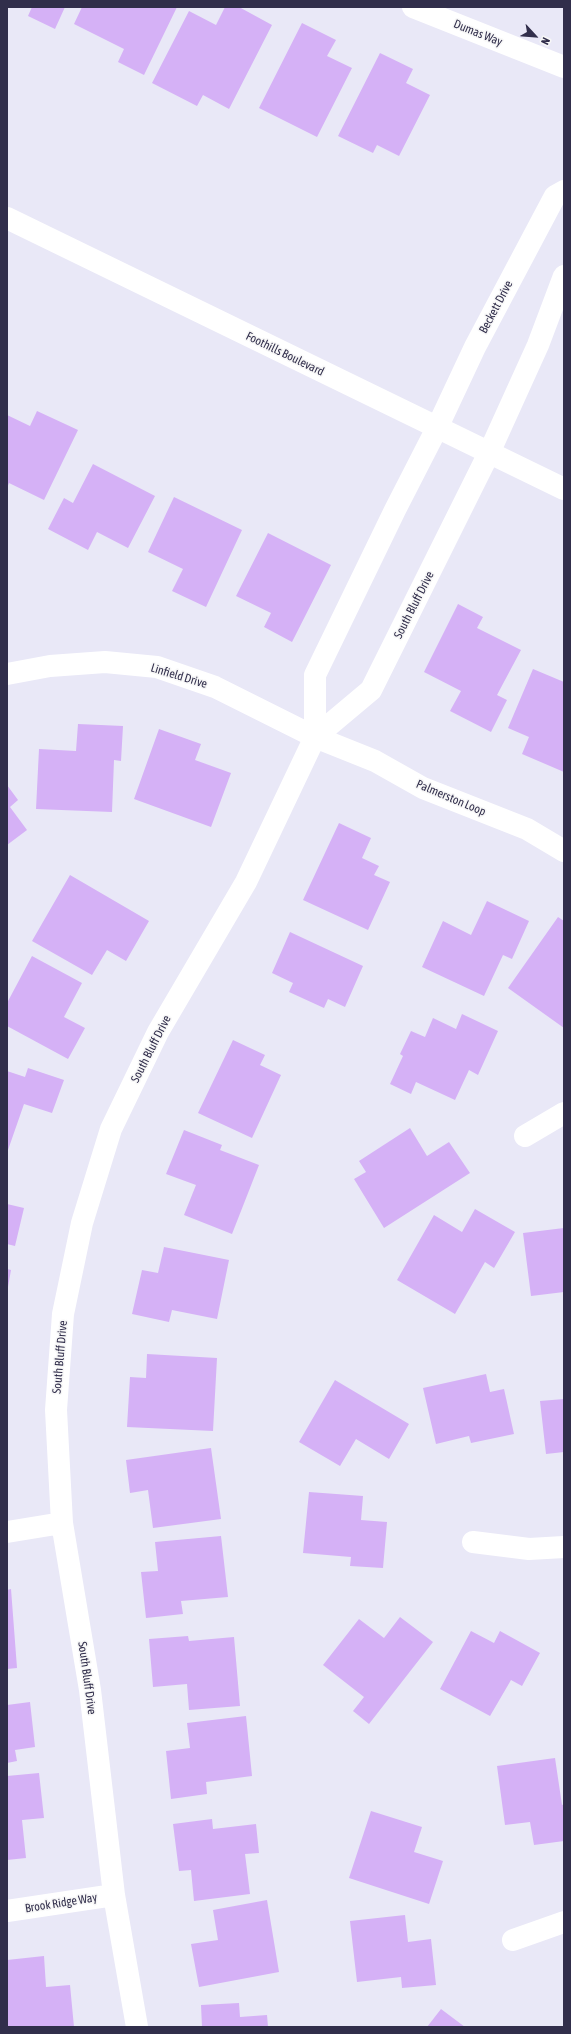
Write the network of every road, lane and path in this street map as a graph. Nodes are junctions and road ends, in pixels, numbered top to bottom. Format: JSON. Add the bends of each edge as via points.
{"nodes":[{"id":1,"x":414,"y":7,"type":"edge"},
{"id":2,"x":564,"y":67,"type":"edge"},
{"id":3,"x":564,"y":191,"type":"edge"},
{"id":4,"x":7,"y":218,"type":"edge"},
{"id":5,"x":564,"y":276,"type":"edge"},
{"id":6,"x":437,"y":428,"type":"junction"},
{"id":7,"x":489,"y":453,"type":"junction"},
{"id":8,"x":564,"y":489,"type":"edge"},
{"id":9,"x":7,"y":674,"type":"edge"},
{"id":10,"x":315,"y":737,"type":"junction"},
{"id":11,"x":564,"y":851,"type":"edge"},
{"id":12,"x":564,"y":1113,"type":"edge"},
{"id":13,"x":525,"y":1136,"type":"dead end"},
{"id":14,"x":62,"y":1523,"type":"junction"},
{"id":15,"x":7,"y":1532,"type":"edge"},
{"id":16,"x":473,"y":1542,"type":"dead end"},
{"id":17,"x":564,"y":1547,"type":"edge"},
{"id":18,"x":114,"y":1895,"type":"junction"},
{"id":19,"x":7,"y":1912,"type":"edge"},
{"id":20,"x":564,"y":1922,"type":"edge"},
{"id":21,"x":513,"y":1940,"type":"dead end"},
{"id":22,"x":137,"y":2027,"type":"edge"}],
"edges":[{"from":1,"to":2,"type":"street","name":"Dumas Way"},
{"from":3,"to":6,"type":"street","name":"Beckett Drive","via":[[555,196],[475,347]]},
{"from":4,"to":6,"type":"street","name":"Foothills Boulevard"},
{"from":5,"to":7,"type":"street","via":[[538,345]]},
{"from":6,"to":7,"type":"street","name":"Foothills Boulevard"},
{"from":6,"to":10,"type":"street","name":"South Bluff Drive","via":[[394,510],[315,675]]},
{"from":7,"to":8,"type":"street","name":"Foothills Boulevard"},
{"from":7,"to":10,"type":"street","name":"South Bluff Drive","via":[[371,690]]},
{"from":9,"to":10,"type":"street","name":"Linfield Drive","via":[[50,666],[105,662],[157,667],[215,687]]},
{"from":10,"to":11,"type":"street","name":"Palmerston Loop","via":[[375,761],[423,788],[527,829]]},
{"from":10,"to":14,"type":"street","name":"South Bluff Drive","via":[[246,882],[158,1032],[111,1129],[82,1224],[63,1314],[56,1410]]},
{"from":12,"to":13,"type":"street"},
{"from":14,"to":15,"type":"street"},
{"from":14,"to":18,"type":"street","name":"South Bluff Drive","via":[[90,1690]]},
{"from":16,"to":17,"type":"street","via":[[529,1549]]},
{"from":18,"to":19,"type":"street","name":"Brook Ridge Way"},
{"from":18,"to":22,"type":"street","name":"South Bluff Drive"},
{"from":20,"to":21,"type":"street"}]}
